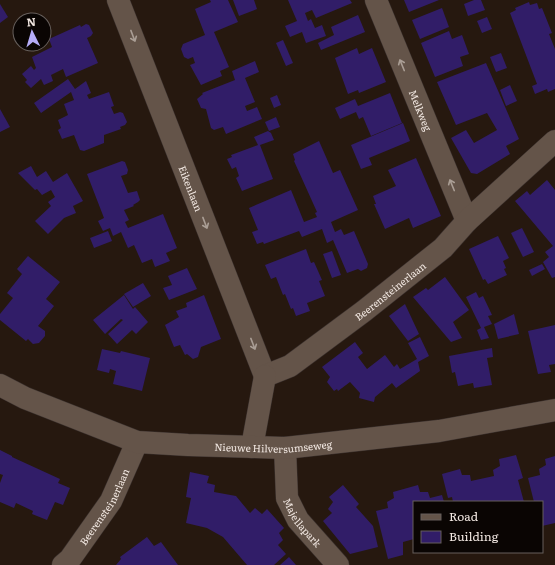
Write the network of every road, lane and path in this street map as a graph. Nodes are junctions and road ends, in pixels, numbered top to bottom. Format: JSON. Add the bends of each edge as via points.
{"nodes":[{"id":1,"x":118,"y":0,"type":"edge"},
{"id":2,"x":376,"y":0,"type":"edge"},
{"id":3,"x":555,"y":141,"type":"edge"},
{"id":4,"x":467,"y":221,"type":"junction"},
{"id":5,"x":265,"y":376,"type":"junction"},
{"id":6,"x":0,"y":385,"type":"edge"},
{"id":7,"x":555,"y":410,"type":"edge"},
{"id":8,"x":137,"y":442,"type":"junction"},
{"id":9,"x":252,"y":447,"type":"junction"},
{"id":10,"x":285,"y":448,"type":"junction"},
{"id":11,"x":69,"y":563,"type":"edge"},
{"id":12,"x":338,"y":565,"type":"edge"}],
"edges":[{"from":1,"to":5,"type":"street","name":"Eikenlaan","one_way":true},
{"from":4,"to":2,"type":"street","name":"Melkweg","one_way":true},
{"from":3,"to":4,"type":"street","name":"Beerensteinerlaan"},
{"from":4,"to":5,"type":"street","name":"Beerensteinerlaan","via":[[443,248],[364,311],[290,366]]},
{"from":5,"to":9,"type":"street"},
{"from":6,"to":8,"type":"street","name":"Nieuwe Hilversumseweg","via":[[25,398]]},
{"from":7,"to":10,"type":"street","name":"Nieuwe Hilversumseweg","via":[[439,431]]},
{"from":8,"to":9,"type":"street","name":"Nieuwe Hilversumseweg"},
{"from":8,"to":11,"type":"street","name":"Beerensteinerlaan","via":[[111,501]]},
{"from":9,"to":10,"type":"street","name":"Nieuwe Hilversumseweg"},
{"from":10,"to":12,"type":"street","name":"Majellapark","via":[[287,498],[298,520]]}]}
